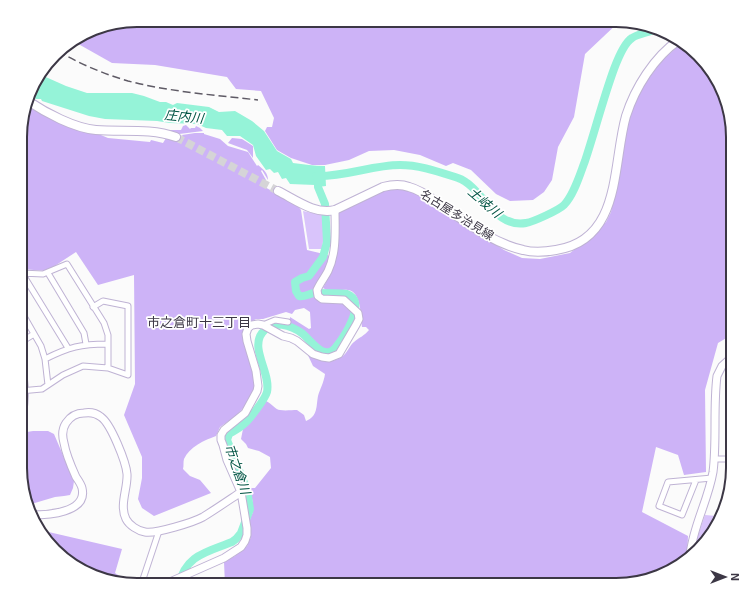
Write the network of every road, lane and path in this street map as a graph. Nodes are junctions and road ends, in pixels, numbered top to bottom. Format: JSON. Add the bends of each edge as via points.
{"nodes":[{"id":1,"x":674,"y":44,"type":"edge"},
{"id":2,"x":33,"y":104,"type":"edge"},
{"id":3,"x":176,"y":137,"type":"tunnel mouth"},
{"id":4,"x":278,"y":191,"type":"tunnel mouth"},
{"id":5,"x":332,"y":211,"type":"junction"},
{"id":6,"x":27,"y":273,"type":"edge"},
{"id":7,"x":48,"y":273,"type":"junction"},
{"id":8,"x":27,"y":283,"type":"edge"},
{"id":9,"x":93,"y":307,"type":"junction"},
{"id":10,"x":27,"y":322,"type":"edge"},
{"id":11,"x":288,"y":322,"type":"dead end"},
{"id":12,"x":263,"y":325,"type":"junction"},
{"id":13,"x":34,"y":334,"type":"junction"},
{"id":14,"x":27,"y":338,"type":"edge"},
{"id":15,"x":86,"y":344,"type":"junction"},
{"id":16,"x":107,"y":344,"type":"junction"},
{"id":17,"x":68,"y":348,"type":"junction"},
{"id":18,"x":45,"y":359,"type":"junction"},
{"id":19,"x":726,"y":362,"type":"edge"},
{"id":20,"x":108,"y":368,"type":"junction"},
{"id":21,"x":48,"y":385,"type":"junction"},
{"id":22,"x":27,"y":390,"type":"edge"},
{"id":23,"x":714,"y":459,"type":"junction"},
{"id":24,"x":726,"y":459,"type":"edge"},
{"id":25,"x":712,"y":478,"type":"junction"},
{"id":26,"x":696,"y":480,"type":"junction"},
{"id":27,"x":241,"y":492,"type":"junction"},
{"id":28,"x":37,"y":514,"type":"edge"},
{"id":29,"x":159,"y":531,"type":"junction"},
{"id":30,"x":691,"y":548,"type":"edge"},
{"id":31,"x":187,"y":574,"type":"junction"},
{"id":32,"x":143,"y":578,"type":"edge"},
{"id":33,"x":178,"y":578,"type":"edge"},
{"id":34,"x":187,"y":578,"type":"edge"}],
"edges":[{"from":1,"to":5,"type":"main road","name":"名古屋多治見線","via":[[660,57],[634,96],[623,129],[611,198],[604,217],[590,234],[572,246],[538,252],[516,248],[488,236],[418,190],[403,185],[382,188]]},
{"from":2,"to":3,"type":"main road","via":[[51,114],[90,129],[150,131]]},
{"from":4,"to":5,"type":"main road","via":[[311,208]]},
{"from":5,"to":12,"type":"street","via":[[334,252],[329,270],[317,290],[318,296],[328,300],[344,300],[358,313],[356,325],[339,354],[322,358],[297,341]]},
{"from":6,"to":7,"type":"street"},
{"from":7,"to":9,"type":"street","via":[[67,264]]},
{"from":7,"to":15,"type":"street","via":[[84,333]]},
{"from":8,"to":17,"type":"street"},
{"from":9,"to":16,"type":"street","via":[[104,323],[108,335]]},
{"from":9,"to":20,"type":"street","via":[[103,300],[128,306],[128,375]]},
{"from":10,"to":13,"type":"street"},
{"from":11,"to":12,"type":"street","via":[[275,320]]},
{"from":12,"to":27,"type":"street","via":[[252,325],[246,334],[246,342],[256,370],[258,386],[255,397],[245,413],[221,435],[227,460]]},
{"from":13,"to":14,"type":"street"},
{"from":13,"to":18,"type":"street"},
{"from":15,"to":16,"type":"street"},
{"from":15,"to":17,"type":"street"},
{"from":16,"to":20,"type":"street"},
{"from":17,"to":18,"type":"street"},
{"from":18,"to":21,"type":"street"},
{"from":19,"to":23,"type":"street","via":[[717,376]]},
{"from":20,"to":21,"type":"street","via":[[83,366]]},
{"from":21,"to":22,"type":"street","via":[[42,389]]},
{"from":23,"to":24,"type":"street"},
{"from":23,"to":25,"type":"street"},
{"from":25,"to":26,"type":"street"},
{"from":25,"to":30,"type":"street"},
{"from":26,"to":26,"type":"street","via":[[682,515],[659,506],[668,482]]},
{"from":27,"to":29,"type":"street","via":[[203,517]]},
{"from":27,"to":31,"type":"street","via":[[247,528],[247,535],[241,547],[224,558]]},
{"from":28,"to":29,"type":"street","via":[[74,508],[80,501],[82,487],[65,451],[62,435],[64,426],[74,415],[94,414],[109,426],[125,463],[126,520],[146,533]]},
{"from":29,"to":32,"type":"street"},
{"from":31,"to":33,"type":"street"},
{"from":31,"to":34,"type":"street"}]}
